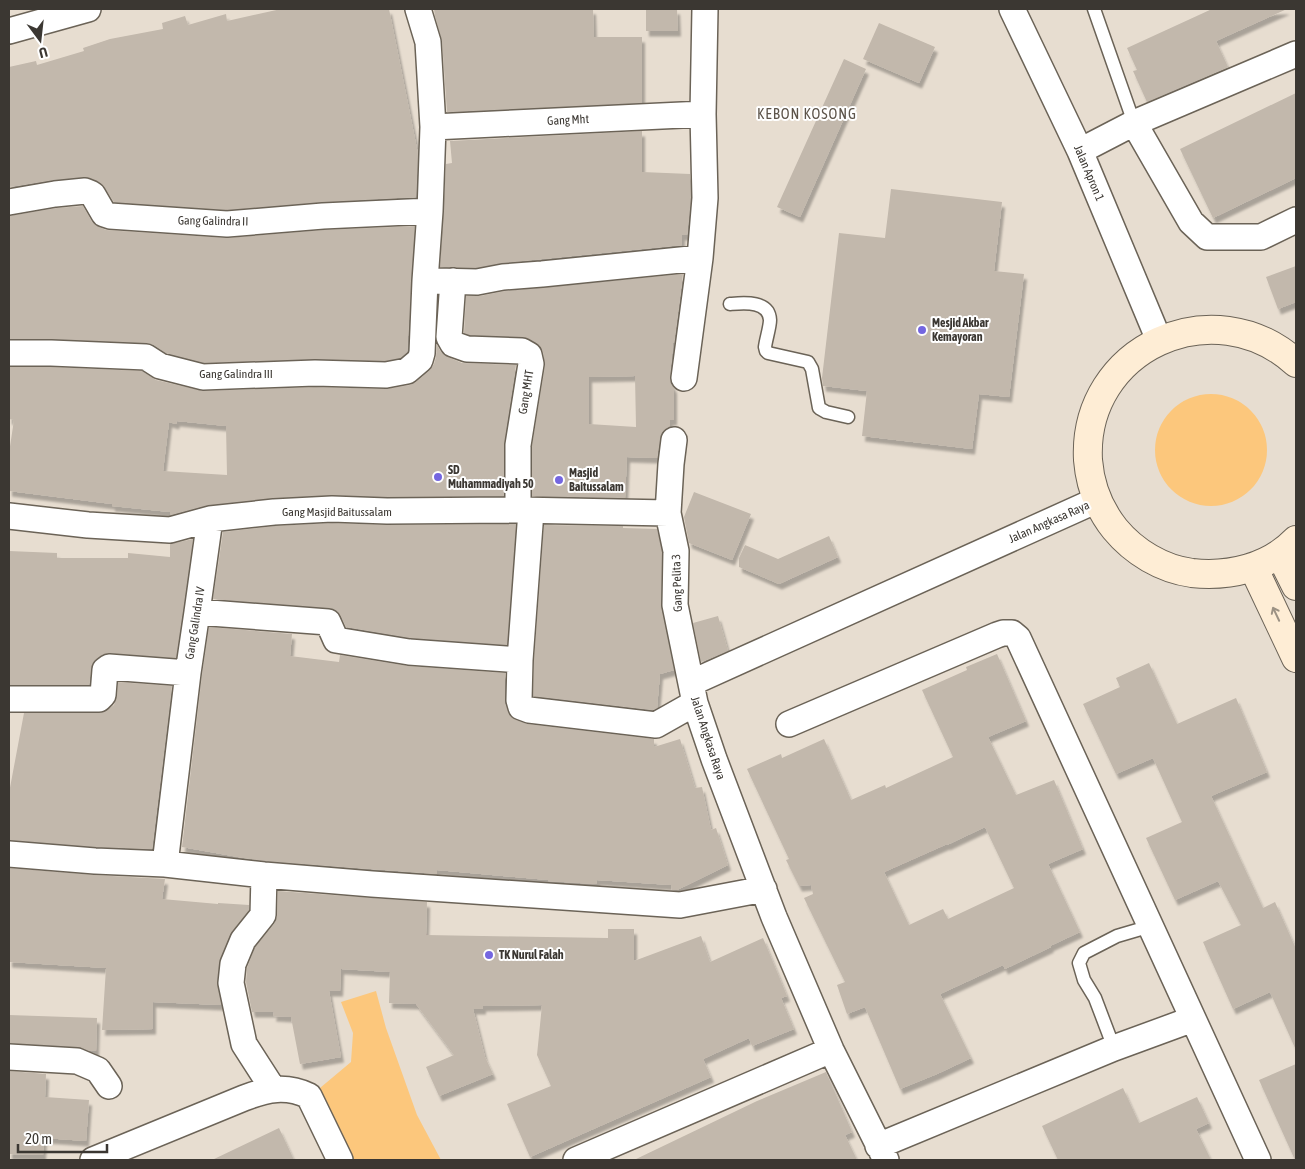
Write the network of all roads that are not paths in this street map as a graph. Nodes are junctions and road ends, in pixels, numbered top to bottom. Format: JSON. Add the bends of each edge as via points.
{"nodes":[{"id":1,"x":88,"y":9,"type":"edge"},
{"id":2,"x":418,"y":9,"type":"edge"},
{"id":3,"x":706,"y":9,"type":"edge"},
{"id":4,"x":1012,"y":9,"type":"edge"},
{"id":5,"x":1094,"y":9,"type":"edge"},
{"id":6,"x":9,"y":31,"type":"edge"},
{"id":7,"x":1296,"y":54,"type":"edge"},
{"id":8,"x":703,"y":114,"type":"junction"},
{"id":9,"x":1134,"y":122,"type":"junction"},
{"id":10,"x":433,"y":127,"type":"junction"},
{"id":11,"x":1080,"y":151,"type":"junction"},
{"id":12,"x":9,"y":202,"type":"edge"},
{"id":13,"x":430,"y":211,"type":"junction"},
{"id":14,"x":1296,"y":220,"type":"edge"},
{"id":15,"x":700,"y":258,"type":"junction"},
{"id":16,"x":424,"y":280,"type":"junction"},
{"id":17,"x":453,"y":282,"type":"junction"},
{"id":18,"x":730,"y":304,"type":"dead end"},
{"id":19,"x":1159,"y":340,"type":"junction"},
{"id":20,"x":9,"y":352,"type":"edge"},
{"id":21,"x":1291,"y":353,"type":"edge"},
{"id":22,"x":684,"y":378,"type":"dead end"},
{"id":23,"x":848,"y":417,"type":"dead end"},
{"id":24,"x":674,"y":440,"type":"dead end"},
{"id":25,"x":1097,"y":500,"type":"junction"},
{"id":26,"x":524,"y":511,"type":"junction"},
{"id":27,"x":668,"y":513,"type":"junction"},
{"id":28,"x":9,"y":516,"type":"edge"},
{"id":29,"x":210,"y":519,"type":"junction"},
{"id":30,"x":1288,"y":547,"type":"edge"},
{"id":31,"x":1254,"y":567,"type":"junction"},
{"id":32,"x":1296,"y":586,"type":"edge"},
{"id":33,"x":197,"y":612,"type":"junction"},
{"id":34,"x":1296,"y":658,"type":"edge"},
{"id":35,"x":520,"y":660,"type":"junction"},
{"id":36,"x":188,"y":673,"type":"junction"},
{"id":37,"x":693,"y":693,"type":"junction"},
{"id":38,"x":9,"y":699,"type":"edge"},
{"id":39,"x":789,"y":724,"type":"dead end"},
{"id":40,"x":9,"y":854,"type":"edge"},
{"id":41,"x":165,"y":864,"type":"junction"},
{"id":42,"x":264,"y":874,"type":"junction"},
{"id":43,"x":764,"y":889,"type":"junction"},
{"id":44,"x":1150,"y":926,"type":"junction"},
{"id":45,"x":1193,"y":1019,"type":"junction"},
{"id":46,"x":1114,"y":1048,"type":"junction"},
{"id":47,"x":831,"y":1050,"type":"junction"},
{"id":48,"x":9,"y":1057,"type":"edge"},
{"id":49,"x":109,"y":1086,"type":"dead end"},
{"id":50,"x":273,"y":1089,"type":"junction"},
{"id":51,"x":882,"y":1153,"type":"edge"},
{"id":52,"x":93,"y":1160,"type":"edge"},
{"id":53,"x":340,"y":1160,"type":"edge"},
{"id":54,"x":576,"y":1160,"type":"edge"},
{"id":55,"x":1258,"y":1160,"type":"edge"}],
"edges":[{"from":1,"to":6,"type":"street"},
{"from":2,"to":10,"type":"street","via":[[428,42]]},
{"from":3,"to":8,"type":"street"},
{"from":4,"to":11,"type":"street","name":"Jalan Apron 1"},
{"from":5,"to":9,"type":"lane"},
{"from":7,"to":9,"type":"street"},
{"from":8,"to":10,"type":"street","name":"Gang Mht"},
{"from":8,"to":15,"type":"street","via":[[705,198]]},
{"from":9,"to":11,"type":"street"},
{"from":9,"to":14,"type":"street","via":[[1191,222],[1207,237],[1260,237]]},
{"from":10,"to":13,"type":"street"},
{"from":11,"to":19,"type":"street","name":"Jalan Apron 1"},
{"from":12,"to":13,"type":"street","name":"Gang Galindra II","via":[[85,191],[90,192],[104,214],[110,216],[227,224]]},
{"from":13,"to":16,"type":"street"},
{"from":15,"to":17,"type":"street"},
{"from":15,"to":22,"type":"street","via":[[698,305]]},
{"from":16,"to":17,"type":"street"},
{"from":16,"to":20,"type":"street","name":"Gang Galindra III","via":[[422,353],[420,360],[407,372],[203,377],[160,366],[146,357]]},
{"from":17,"to":26,"type":"street","name":"Gang MHT","via":[[449,337],[453,344],[467,349],[522,351],[529,355],[531,364],[518,445]]},
{"from":18,"to":23,"type":"lane","via":[[752,303],[766,310],[770,318],[766,351],[808,362],[819,408]]},
{"from":19,"to":21,"type":"street","via":[[1189,331],[1222,329],[1253,336]]},
{"from":19,"to":25,"type":"street","via":[[1136,354],[1116,373],[1101,395],[1091,421],[1088,447],[1089,474]]},
{"from":24,"to":27,"type":"street"},
{"from":25,"to":31,"type":"street","via":[[1123,538],[1161,565],[1208,575]]},
{"from":25,"to":37,"type":"street","name":"Jalan Angkasa Raya"},
{"from":26,"to":27,"type":"street","name":"Gang Masjid Baitussalam"},
{"from":26,"to":29,"type":"street","name":"Gang Masjid Baitussalam","via":[[332,509]]},
{"from":26,"to":35,"type":"street"},
{"from":27,"to":37,"type":"street","name":"Gang Pelita 3","via":[[676,552],[675,605]]},
{"from":28,"to":29,"type":"street","name":"Gang Masjid Baitussalam","via":[[170,530]]},
{"from":29,"to":33,"type":"street","name":"Gang Galindra IV"},
{"from":30,"to":31,"type":"street"},
{"from":30,"to":32,"type":"street"},
{"from":34,"to":31,"type":"street","one_way":true},
{"from":33,"to":35,"type":"street","via":[[328,622],[336,640],[409,652]]},
{"from":33,"to":36,"type":"street","name":"Gang Galindra IV"},
{"from":35,"to":37,"type":"street","via":[[519,700],[522,707],[529,710],[656,725]]},
{"from":36,"to":38,"type":"street","name":"Gang Galindra IV","via":[[109,667],[98,699]]},
{"from":36,"to":41,"type":"street"},
{"from":37,"to":43,"type":"street","name":"Jalan Angkasa Raya","via":[[714,759]]},
{"from":39,"to":44,"type":"street","via":[[996,635],[1012,633],[1018,638]]},
{"from":40,"to":41,"type":"street"},
{"from":41,"to":42,"type":"street"},
{"from":42,"to":43,"type":"street","via":[[680,905]]},
{"from":42,"to":50,"type":"street","via":[[263,915],[243,940],[233,964],[231,983],[244,1044]]},
{"from":43,"to":47,"type":"street","name":"Jalan Angkasa Raya"},
{"from":44,"to":45,"type":"street"},
{"from":44,"to":46,"type":"lane","via":[[1118,936],[1084,953],[1079,963]]},
{"from":45,"to":46,"type":"street"},
{"from":45,"to":55,"type":"street"},
{"from":46,"to":51,"type":"street"},
{"from":47,"to":51,"type":"street","name":"Jalan Angkasa Raya"},
{"from":47,"to":54,"type":"street"},
{"from":48,"to":49,"type":"street","via":[[77,1061],[98,1070]]},
{"from":50,"to":52,"type":"street","via":[[258,1092]]},
{"from":50,"to":53,"type":"street","via":[[298,1091],[310,1096]]}]}
